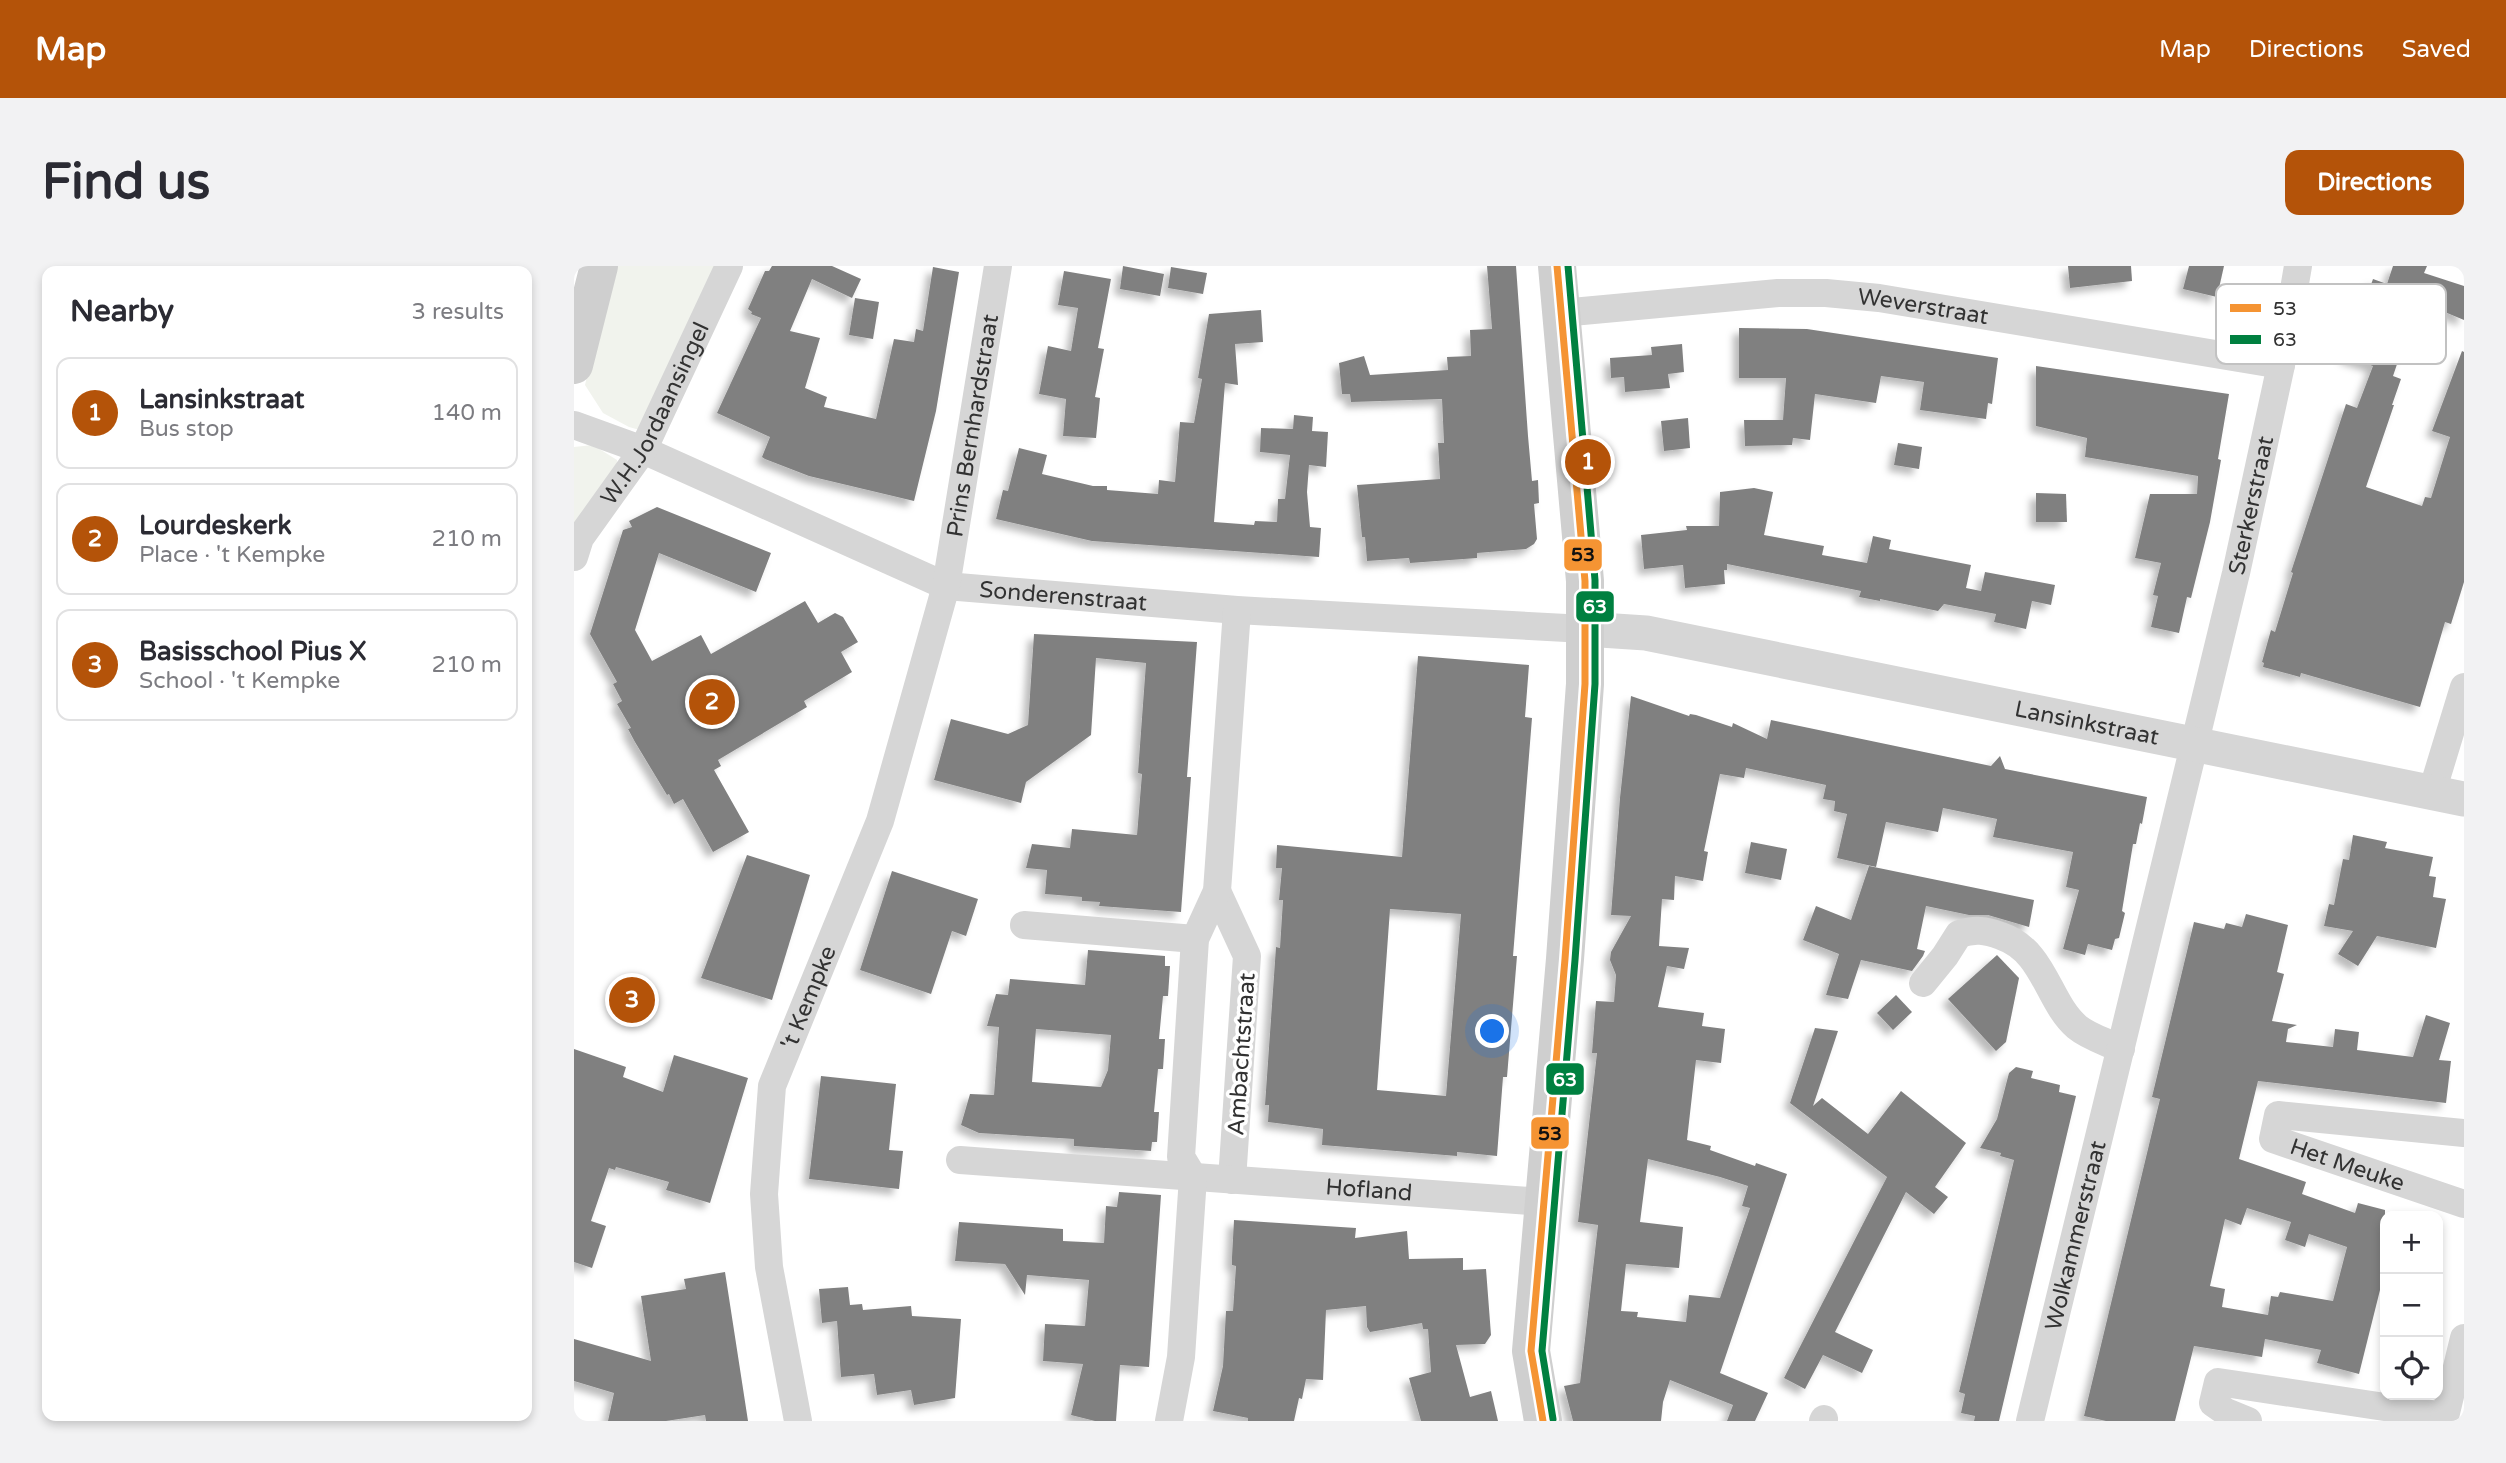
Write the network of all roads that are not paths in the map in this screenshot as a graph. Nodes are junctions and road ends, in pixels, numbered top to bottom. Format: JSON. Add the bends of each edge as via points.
{"nodes":[{"id":1,"x":597,"y":266,"type":"edge"},
{"id":2,"x":729,"y":266,"type":"edge"},
{"id":3,"x":998,"y":266,"type":"edge"},
{"id":4,"x":1557,"y":266,"type":"edge"},
{"id":5,"x":2298,"y":266,"type":"edge"},
{"id":6,"x":2295,"y":284,"type":"edge"},
{"id":7,"x":574,"y":303,"type":"edge"},
{"id":8,"x":1562,"y":313,"type":"junction"},
{"id":9,"x":2216,"y":354,"type":"edge"},
{"id":10,"x":2275,"y":364,"type":"edge"},
{"id":11,"x":574,"y":365,"type":"edge"},
{"id":12,"x":2281,"y":365,"type":"joint"},
{"id":13,"x":574,"y":425,"type":"edge"},
{"id":14,"x":643,"y":450,"type":"junction"},
{"id":15,"x":574,"y":557,"type":"edge"},
{"id":16,"x":946,"y":586,"type":"junction"},
{"id":17,"x":1237,"y":610,"type":"junction"},
{"id":18,"x":1585,"y":629,"type":"junction"},
{"id":19,"x":2464,"y":687,"type":"edge"},
{"id":20,"x":2194,"y":743,"type":"junction"},
{"id":21,"x":2448,"y":795,"type":"edge"},
{"id":22,"x":1217,"y":891,"type":"junction"},
{"id":23,"x":1024,"y":925,"type":"dead end"},
{"id":24,"x":1195,"y":939,"type":"junction"},
{"id":25,"x":1923,"y":983,"type":"dead end"},
{"id":26,"x":2121,"y":1049,"type":"junction"},
{"id":27,"x":2464,"y":1133,"type":"edge"},
{"id":28,"x":960,"y":1160,"type":"dead end"},
{"id":29,"x":1193,"y":1177,"type":"junction"},
{"id":30,"x":1232,"y":1180,"type":"junction"},
{"id":31,"x":1543,"y":1202,"type":"junction"},
{"id":32,"x":2464,"y":1204,"type":"edge"},
{"id":33,"x":2464,"y":1338,"type":"edge"},
{"id":34,"x":2444,"y":1419,"type":"edge"},
{"id":35,"x":798,"y":1421,"type":"edge"},
{"id":36,"x":1169,"y":1421,"type":"edge"},
{"id":37,"x":1543,"y":1421,"type":"edge"},
{"id":38,"x":2030,"y":1421,"type":"edge"},
{"id":39,"x":2248,"y":1421,"type":"edge"}],
"edges":[{"from":1,"to":7,"type":"main road"},
{"from":1,"to":11,"type":"main road"},
{"from":2,"to":14,"type":"street","name":"W.H.Jordaansingel"},
{"from":3,"to":16,"type":"street","name":"Prins Bernhardstraat"},
{"from":4,"to":8,"type":"main road"},
{"from":5,"to":6,"type":"street","name":"Sterkerstraat"},
{"from":8,"to":9,"type":"street","name":"Weverstraat","via":[[1777,293],[1826,293]]},
{"from":8,"to":18,"type":"main road","via":[[1586,581]]},
{"from":10,"to":12,"type":"street","name":"Weverstraat"},
{"from":12,"to":20,"type":"street","name":"Sterkerstraat"},
{"from":13,"to":14,"type":"street","name":"Sonderenstraat"},
{"from":14,"to":15,"type":"street","name":"W.H.Jordaansingel","via":[[580,538]]},
{"from":14,"to":16,"type":"street","name":"Sonderenstraat"},
{"from":16,"to":17,"type":"street","name":"Sonderenstraat"},
{"from":16,"to":35,"type":"street","name":"'t Kempke","via":[[880,821],[772,1086],[764,1194],[769,1267]]},
{"from":17,"to":18,"type":"street","name":"Sonderenstraat"},
{"from":17,"to":22,"type":"street","name":"Ambachtstraat"},
{"from":18,"to":20,"type":"street","name":"Lansinkstraat","via":[[1646,633]]},
{"from":18,"to":31,"type":"main road","via":[[1584,698]]},
{"from":19,"to":21,"type":"street"},
{"from":20,"to":21,"type":"street","name":"Lansinkstraat"},
{"from":20,"to":26,"type":"street","name":"Wolkammerstraat"},
{"from":22,"to":24,"type":"street","name":"Ambachtstraat"},
{"from":22,"to":30,"type":"street","name":"Ambachtstraat","via":[[1247,956]]},
{"from":23,"to":24,"type":"street"},
{"from":24,"to":29,"type":"street","name":"Ambachtstraat","via":[[1181,1157]]},
{"from":25,"to":26,"type":"street","via":[[1959,934],[1985,930],[2009,938],[2032,957],[2076,1026]]},
{"from":26,"to":38,"type":"street","name":"Wolkammerstraat"},
{"from":27,"to":32,"type":"street","name":"Het Meuke","via":[[2278,1115],[2273,1139]]},
{"from":28,"to":29,"type":"street"},
{"from":29,"to":30,"type":"street","name":"Hofland"},
{"from":29,"to":36,"type":"street","name":"Ambachtstraat","via":[[1181,1357]]},
{"from":30,"to":31,"type":"street","name":"Hofland"},
{"from":31,"to":37,"type":"main road","via":[[1531,1350]]},
{"from":33,"to":34,"type":"street"},
{"from":34,"to":39,"type":"street","via":[[2218,1382],[2213,1403]]}]}
